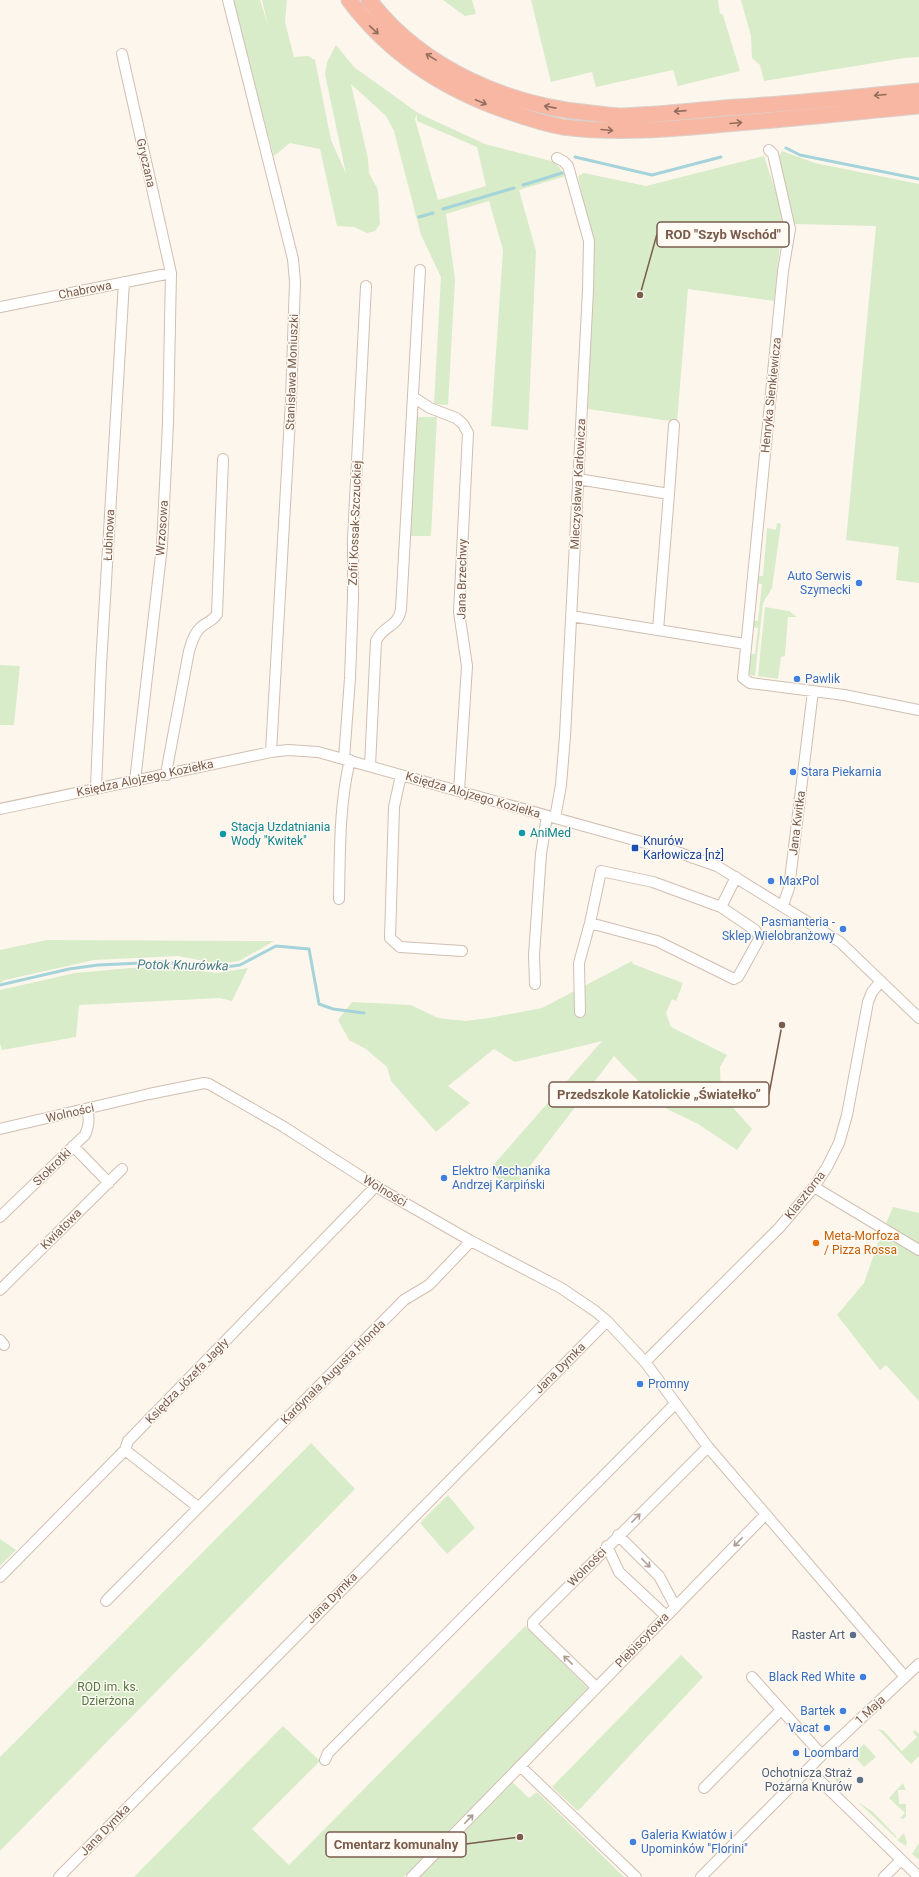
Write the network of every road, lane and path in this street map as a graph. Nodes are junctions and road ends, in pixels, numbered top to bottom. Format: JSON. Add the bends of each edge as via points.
{"nodes":[{"id":1,"x":228,"y":0,"type":"edge"},
{"id":2,"x":349,"y":0,"type":"edge"},
{"id":3,"x":369,"y":0,"type":"edge"},
{"id":4,"x":122,"y":54,"type":"dead end"},
{"id":5,"x":919,"y":92,"type":"edge"},
{"id":6,"x":919,"y":106,"type":"edge"},
{"id":7,"x":769,"y":150,"type":"dead end"},
{"id":8,"x":557,"y":158,"type":"dead end"},
{"id":9,"x":420,"y":270,"type":"dead end"},
{"id":10,"x":170,"y":273,"type":"junction"},
{"id":11,"x":124,"y":282,"type":"junction"},
{"id":12,"x":366,"y":286,"type":"dead end"},
{"id":13,"x":0,"y":307,"type":"edge"},
{"id":14,"x":413,"y":397,"type":"junction"},
{"id":15,"x":674,"y":425,"type":"dead end"},
{"id":16,"x":223,"y":459,"type":"dead end"},
{"id":17,"x":578,"y":479,"type":"junction"},
{"id":18,"x":669,"y":494,"type":"junction"},
{"id":19,"x":571,"y":616,"type":"junction"},
{"id":20,"x":658,"y":630,"type":"junction"},
{"id":21,"x":745,"y":644,"type":"junction"},
{"id":22,"x":813,"y":692,"type":"junction"},
{"id":23,"x":919,"y":710,"type":"edge"},
{"id":24,"x":271,"y":752,"type":"junction"},
{"id":25,"x":347,"y":760,"type":"junction"},
{"id":26,"x":370,"y":766,"type":"junction"},
{"id":27,"x":168,"y":775,"type":"junction"},
{"id":28,"x":401,"y":775,"type":"junction"},
{"id":29,"x":135,"y":781,"type":"junction"},
{"id":30,"x":96,"y":788,"type":"junction"},
{"id":31,"x":459,"y":791,"type":"junction"},
{"id":32,"x":0,"y":809,"type":"edge"},
{"id":33,"x":551,"y":817,"type":"junction"},
{"id":34,"x":736,"y":877,"type":"junction"},
{"id":35,"x":339,"y":899,"type":"dead end"},
{"id":36,"x":783,"y":905,"type":"junction"},
{"id":37,"x":720,"y":907,"type":"junction"},
{"id":38,"x":590,"y":923,"type":"junction"},
{"id":39,"x":462,"y":951,"type":"dead end"},
{"id":40,"x":881,"y":981,"type":"junction"},
{"id":41,"x":535,"y":984,"type":"dead end"},
{"id":42,"x":580,"y":1012,"type":"dead end"},
{"id":43,"x":919,"y":1018,"type":"edge"},
{"id":44,"x":87,"y":1109,"type":"junction"},
{"id":45,"x":0,"y":1129,"type":"edge"},
{"id":46,"x":73,"y":1146,"type":"junction"},
{"id":47,"x":122,"y":1169,"type":"dead end"},
{"id":48,"x":108,"y":1183,"type":"junction"},
{"id":49,"x":376,"y":1186,"type":"junction"},
{"id":50,"x":814,"y":1187,"type":"junction"},
{"id":51,"x":0,"y":1217,"type":"edge"},
{"id":52,"x":471,"y":1241,"type":"junction"},
{"id":53,"x":919,"y":1250,"type":"edge"},
{"id":54,"x":0,"y":1290,"type":"edge"},
{"id":55,"x":607,"y":1321,"type":"junction"},
{"id":56,"x":645,"y":1362,"type":"junction"},
{"id":57,"x":675,"y":1404,"type":"junction"},
{"id":58,"x":708,"y":1447,"type":"junction"},
{"id":59,"x":124,"y":1450,"type":"junction"},
{"id":60,"x":198,"y":1507,"type":"junction"},
{"id":61,"x":766,"y":1514,"type":"junction"},
{"id":62,"x":618,"y":1535,"type":"junction"},
{"id":63,"x":607,"y":1546,"type":"junction"},
{"id":64,"x":0,"y":1576,"type":"edge"},
{"id":65,"x":106,"y":1601,"type":"dead end"},
{"id":66,"x":675,"y":1606,"type":"junction"},
{"id":67,"x":666,"y":1616,"type":"junction"},
{"id":68,"x":919,"y":1664,"type":"edge"},
{"id":69,"x":752,"y":1677,"type":"dead end"},
{"id":70,"x":905,"y":1677,"type":"junction"},
{"id":71,"x":596,"y":1687,"type":"junction"},
{"id":72,"x":781,"y":1710,"type":"junction"},
{"id":73,"x":822,"y":1755,"type":"junction"},
{"id":74,"x":325,"y":1760,"type":"dead end"},
{"id":75,"x":520,"y":1766,"type":"junction"},
{"id":76,"x":808,"y":1769,"type":"junction"},
{"id":77,"x":704,"y":1788,"type":"dead end"},
{"id":78,"x":901,"y":1860,"type":"junction"},
{"id":79,"x":59,"y":1877,"type":"edge"},
{"id":80,"x":412,"y":1877,"type":"edge"},
{"id":81,"x":636,"y":1877,"type":"edge"},
{"id":82,"x":701,"y":1877,"type":"edge"},
{"id":83,"x":884,"y":1877,"type":"edge"},
{"id":84,"x":918,"y":1877,"type":"edge"}],
"edges":[{"from":1,"to":24,"type":"street","name":"Stanisława Moniuszki","via":[[293,259],[295,282],[291,400]]},
{"from":2,"to":6,"type":"highway","one_way":true,"via":[[364,21],[406,59],[454,90],[509,112],[562,127],[620,132],[674,129]]},
{"from":5,"to":3,"type":"highway","one_way":true,"via":[[620,116],[571,111],[526,102],[461,76],[419,50],[377,11]]},
{"from":4,"to":10,"type":"street","name":"Gryczana"},
{"from":7,"to":21,"type":"street","name":"Henryka Sienkiewicza","via":[[773,154],[790,229],[783,271]]},
{"from":8,"to":17,"type":"street","name":"Mieczysława Karłowicza","via":[[568,166],[589,241]]},
{"from":9,"to":14,"type":"street"},
{"from":10,"to":11,"type":"street","name":"Chabrowa"},
{"from":10,"to":29,"type":"street","name":"Wrzosowa","via":[[168,423],[162,546]]},
{"from":11,"to":13,"type":"street","name":"Chabrowa"},
{"from":11,"to":30,"type":"street","name":"Łubinowa"},
{"from":12,"to":25,"type":"street","name":"Zofii Kossak-Szczuckiej","via":[[353,539]]},
{"from":14,"to":26,"type":"street","via":[[401,609],[400,617],[379,634],[376,641]]},
{"from":14,"to":31,"type":"street","name":"Jana Brzechwy","via":[[430,408],[456,418],[468,434],[459,612],[467,666]]},
{"from":15,"to":18,"type":"street"},
{"from":16,"to":27,"type":"street","via":[[217,614],[194,636],[189,651],[167,768]]},
{"from":17,"to":18,"type":"street"},
{"from":17,"to":19,"type":"street","name":"Mieczysława Karłowicza"},
{"from":18,"to":20,"type":"street"},
{"from":19,"to":20,"type":"street"},
{"from":19,"to":33,"type":"street","name":"Mieczysława Karłowicza","via":[[564,761]]},
{"from":20,"to":21,"type":"street"},
{"from":21,"to":22,"type":"street","name":"Henryka Sienkiewicza","via":[[742,676],[745,681]]},
{"from":22,"to":23,"type":"street","name":"Henryka Sienkiewicza","via":[[857,697]]},
{"from":22,"to":36,"type":"street","name":"Jana Kwitka","via":[[788,891]]},
{"from":24,"to":25,"type":"street","name":"Księdza Alojzego Koziełka","via":[[318,752]]},
{"from":24,"to":27,"type":"street","name":"Księdza Alojzego Koziełka"},
{"from":25,"to":26,"type":"street","name":"Księdza Alojzego Koziełka"},
{"from":25,"to":35,"type":"street","name":"Zofii Kossak-Szczuckiej"},
{"from":26,"to":28,"type":"street","name":"Księdza Alojzego Koziełka"},
{"from":27,"to":29,"type":"street","name":"Księdza Alojzego Koziełka"},
{"from":28,"to":31,"type":"street","name":"Księdza Alojzego Koziełka"},
{"from":28,"to":39,"type":"street","via":[[394,807],[390,938],[400,948]]},
{"from":29,"to":30,"type":"street","name":"Księdza Alojzego Koziełka"},
{"from":30,"to":32,"type":"street","name":"Księdza Alojzego Koziełka"},
{"from":31,"to":33,"type":"street","name":"Księdza Alojzego Koziełka"},
{"from":33,"to":34,"type":"street","name":"Księdza Alojzego Koziełka","via":[[674,851],[717,866]]},
{"from":33,"to":41,"type":"street","name":"Mieczysława Karłowicza","via":[[541,854],[534,955]]},
{"from":34,"to":36,"type":"street","name":"Księdza Alojzego Koziełka"},
{"from":34,"to":37,"type":"street"},
{"from":36,"to":40,"type":"street","name":"Księdza Alojzego Koziełka","via":[[840,942]]},
{"from":37,"to":38,"type":"street","via":[[653,882],[601,871]]},
{"from":37,"to":38,"type":"street","via":[[755,930],[758,936],[758,942],[738,977],[734,979],[656,941]]},
{"from":38,"to":42,"type":"street","via":[[579,963]]},
{"from":40,"to":43,"type":"street","name":"Księdza Alojzego Koziełka"},
{"from":40,"to":50,"type":"street","name":"Klasztorna","via":[[868,1002],[847,1115],[839,1143],[828,1167]]},
{"from":44,"to":45,"type":"street","name":"Wolności"},
{"from":44,"to":46,"type":"street","name":"Stokrotki","via":[[88,1128]]},
{"from":44,"to":49,"type":"street","name":"Wolności","via":[[149,1094],[209,1084],[284,1127]]},
{"from":46,"to":48,"type":"street"},
{"from":46,"to":51,"type":"street","name":"Stokrotki"},
{"from":47,"to":48,"type":"street","name":"Kwiatowa"},
{"from":48,"to":54,"type":"street","name":"Kwiatowa"},
{"from":49,"to":52,"type":"street","name":"Wolności"},
{"from":49,"to":59,"type":"street","name":"Księdza Józefa Jagły","via":[[128,1441]]},
{"from":50,"to":53,"type":"street"},
{"from":50,"to":56,"type":"street","name":"Klasztorna","via":[[779,1228]]},
{"from":52,"to":55,"type":"street","name":"Wolności","via":[[560,1288]]},
{"from":52,"to":60,"type":"street","name":"Kardynała Augusta Hlonda","via":[[429,1285],[404,1300]]},
{"from":55,"to":56,"type":"street","name":"Wolności"},
{"from":55,"to":79,"type":"street","name":"Jana Dymka"},
{"from":56,"to":57,"type":"street","name":"Wolności"},
{"from":57,"to":58,"type":"street","name":"Wolności"},
{"from":57,"to":74,"type":"street","via":[[328,1753]]},
{"from":58,"to":61,"type":"street","name":"Wolności"},
{"from":62,"to":58,"type":"street","name":"Wolności","one_way":true},
{"from":59,"to":60,"type":"street"},
{"from":59,"to":64,"type":"street","name":"Księdza Józefa Jagły"},
{"from":60,"to":65,"type":"street","name":"Kardynała Augusta Hlonda"},
{"from":61,"to":66,"type":"street","name":"Plebiscytowa","one_way":true},
{"from":61,"to":70,"type":"street","name":"Wolności"},
{"from":62,"to":63,"type":"street","name":"Wolności"},
{"from":62,"to":66,"type":"street","one_way":true,"via":[[659,1576]]},
{"from":63,"to":67,"type":"street","via":[[619,1572]]},
{"from":71,"to":63,"type":"street","name":"Wolności","one_way":true,"via":[[533,1626],[533,1622]]},
{"from":66,"to":67,"type":"street","name":"Plebiscytowa"},
{"from":67,"to":71,"type":"street","name":"Plebiscytowa"},
{"from":68,"to":70,"type":"street","name":"1 Maja"},
{"from":69,"to":72,"type":"street"},
{"from":70,"to":73,"type":"street","name":"1 Maja"},
{"from":71,"to":75,"type":"street","name":"Plebiscytowa"},
{"from":72,"to":73,"type":"street"},
{"from":72,"to":77,"type":"street"},
{"from":73,"to":76,"type":"street","name":"1 Maja"},
{"from":80,"to":75,"type":"street","name":"Plebiscytowa","one_way":true},
{"from":75,"to":81,"type":"street"},
{"from":76,"to":78,"type":"street"},
{"from":76,"to":82,"type":"street","name":"1 Maja"},
{"from":78,"to":83,"type":"street"},
{"from":78,"to":84,"type":"street"}]}
